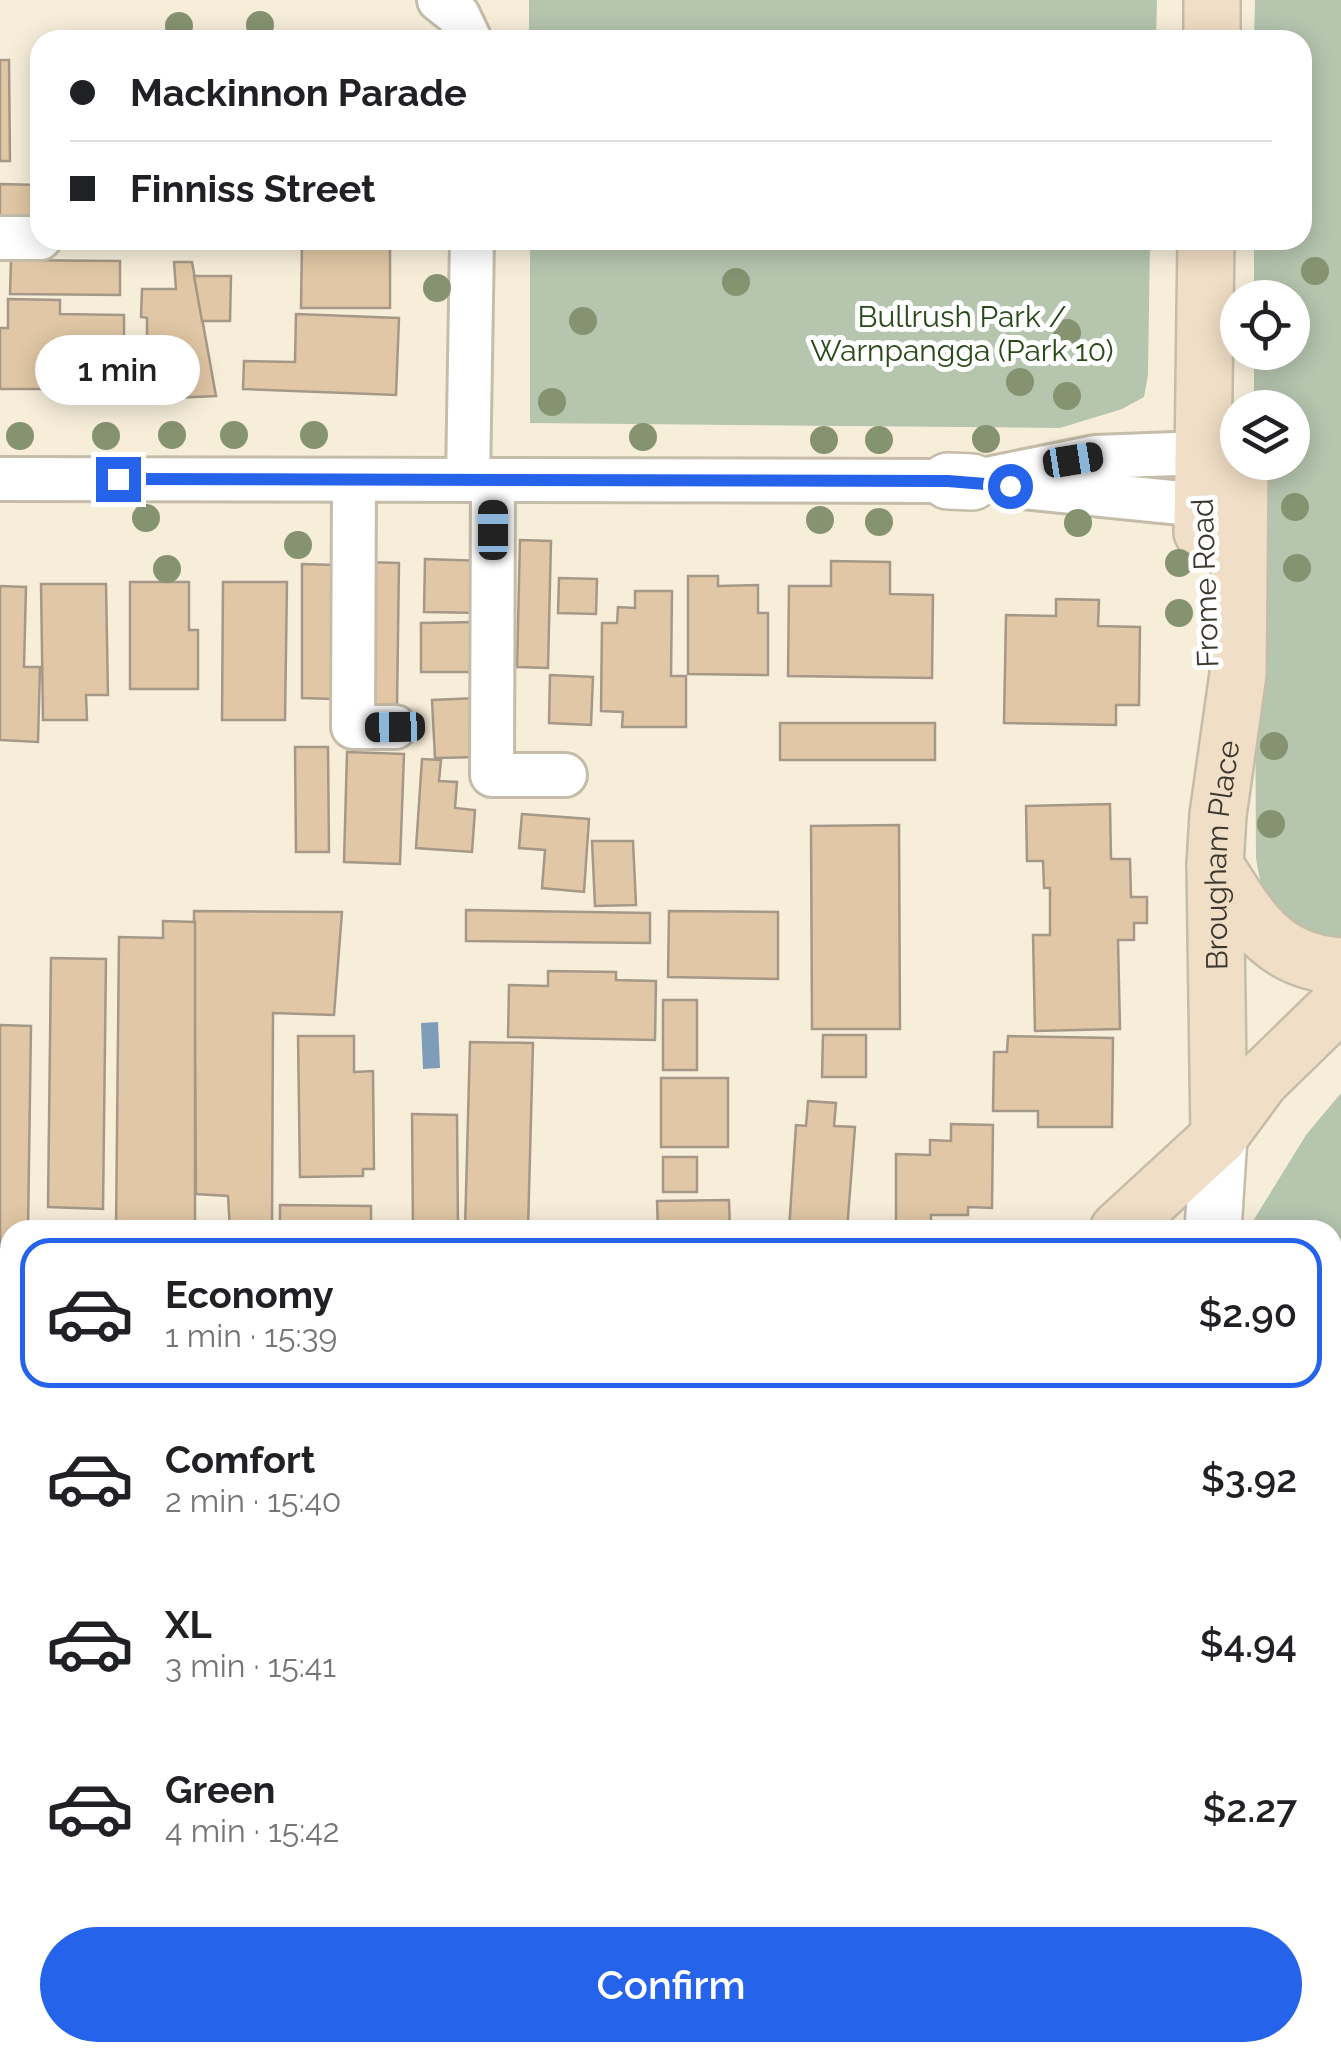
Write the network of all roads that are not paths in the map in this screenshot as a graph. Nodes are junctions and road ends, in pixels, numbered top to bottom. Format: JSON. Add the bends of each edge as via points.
{"nodes":[{"id":1,"x":439,"y":0,"type":"edge"},
{"id":2,"x":1212,"y":0,"type":"edge"},
{"id":3,"x":465,"y":30,"type":"edge"},
{"id":4,"x":1212,"y":30,"type":"edge"},
{"id":5,"x":0,"y":238,"type":"edge"},
{"id":6,"x":30,"y":238,"type":"edge"},
{"id":7,"x":472,"y":250,"type":"edge"},
{"id":8,"x":1207,"y":250,"type":"edge"},
{"id":9,"x":1233,"y":250,"type":"edge"},
{"id":10,"x":1236,"y":280,"type":"edge"},
{"id":11,"x":1220,"y":459,"type":"edge"},
{"id":12,"x":1220,"y":475,"type":"edge"},
{"id":13,"x":0,"y":479,"type":"edge"},
{"id":14,"x":354,"y":480,"type":"junction"},
{"id":15,"x":480,"y":480,"type":"junction"},
{"id":16,"x":1221,"y":480,"type":"edge"},
{"id":17,"x":395,"y":727,"type":"dead end"},
{"id":18,"x":565,"y":776,"type":"dead end"},
{"id":19,"x":1215,"y":865,"type":"junction"},
{"id":20,"x":1341,"y":966,"type":"edge"},
{"id":21,"x":1341,"y":1002,"type":"edge"},
{"id":22,"x":1341,"y":1051,"type":"edge"},
{"id":23,"x":1219,"y":1138,"type":"junction"},
{"id":24,"x":1129,"y":1220,"type":"edge"},
{"id":25,"x":1214,"y":1220,"type":"edge"}],
"edges":[{"from":1,"to":3,"type":"street"},
{"from":2,"to":4,"type":"main road"},
{"from":5,"to":6,"type":"street"},
{"from":7,"to":15,"type":"street"},
{"from":8,"to":11,"type":"main road","name":"Frome Road"},
{"from":9,"to":10,"type":"main road"},
{"from":12,"to":15,"type":"street"},
{"from":13,"to":14,"type":"street"},
{"from":14,"to":15,"type":"street"},
{"from":14,"to":17,"type":"street","via":[[353,727]]},
{"from":15,"to":18,"type":"street","via":[[492,775]]},
{"from":16,"to":19,"type":"main road","name":"Brougham Place","via":[[1238,674]]},
{"from":19,"to":20,"type":"main road","via":[[1251,920],[1280,948]]},
{"from":19,"to":23,"type":"main road","name":"Brougham Place"},
{"from":21,"to":23,"type":"main road","via":[[1262,1080]]},
{"from":22,"to":23,"type":"main road","via":[[1286,1099]]},
{"from":23,"to":24,"type":"main road"},
{"from":23,"to":25,"type":"street","name":"Brougham Place"}]}
